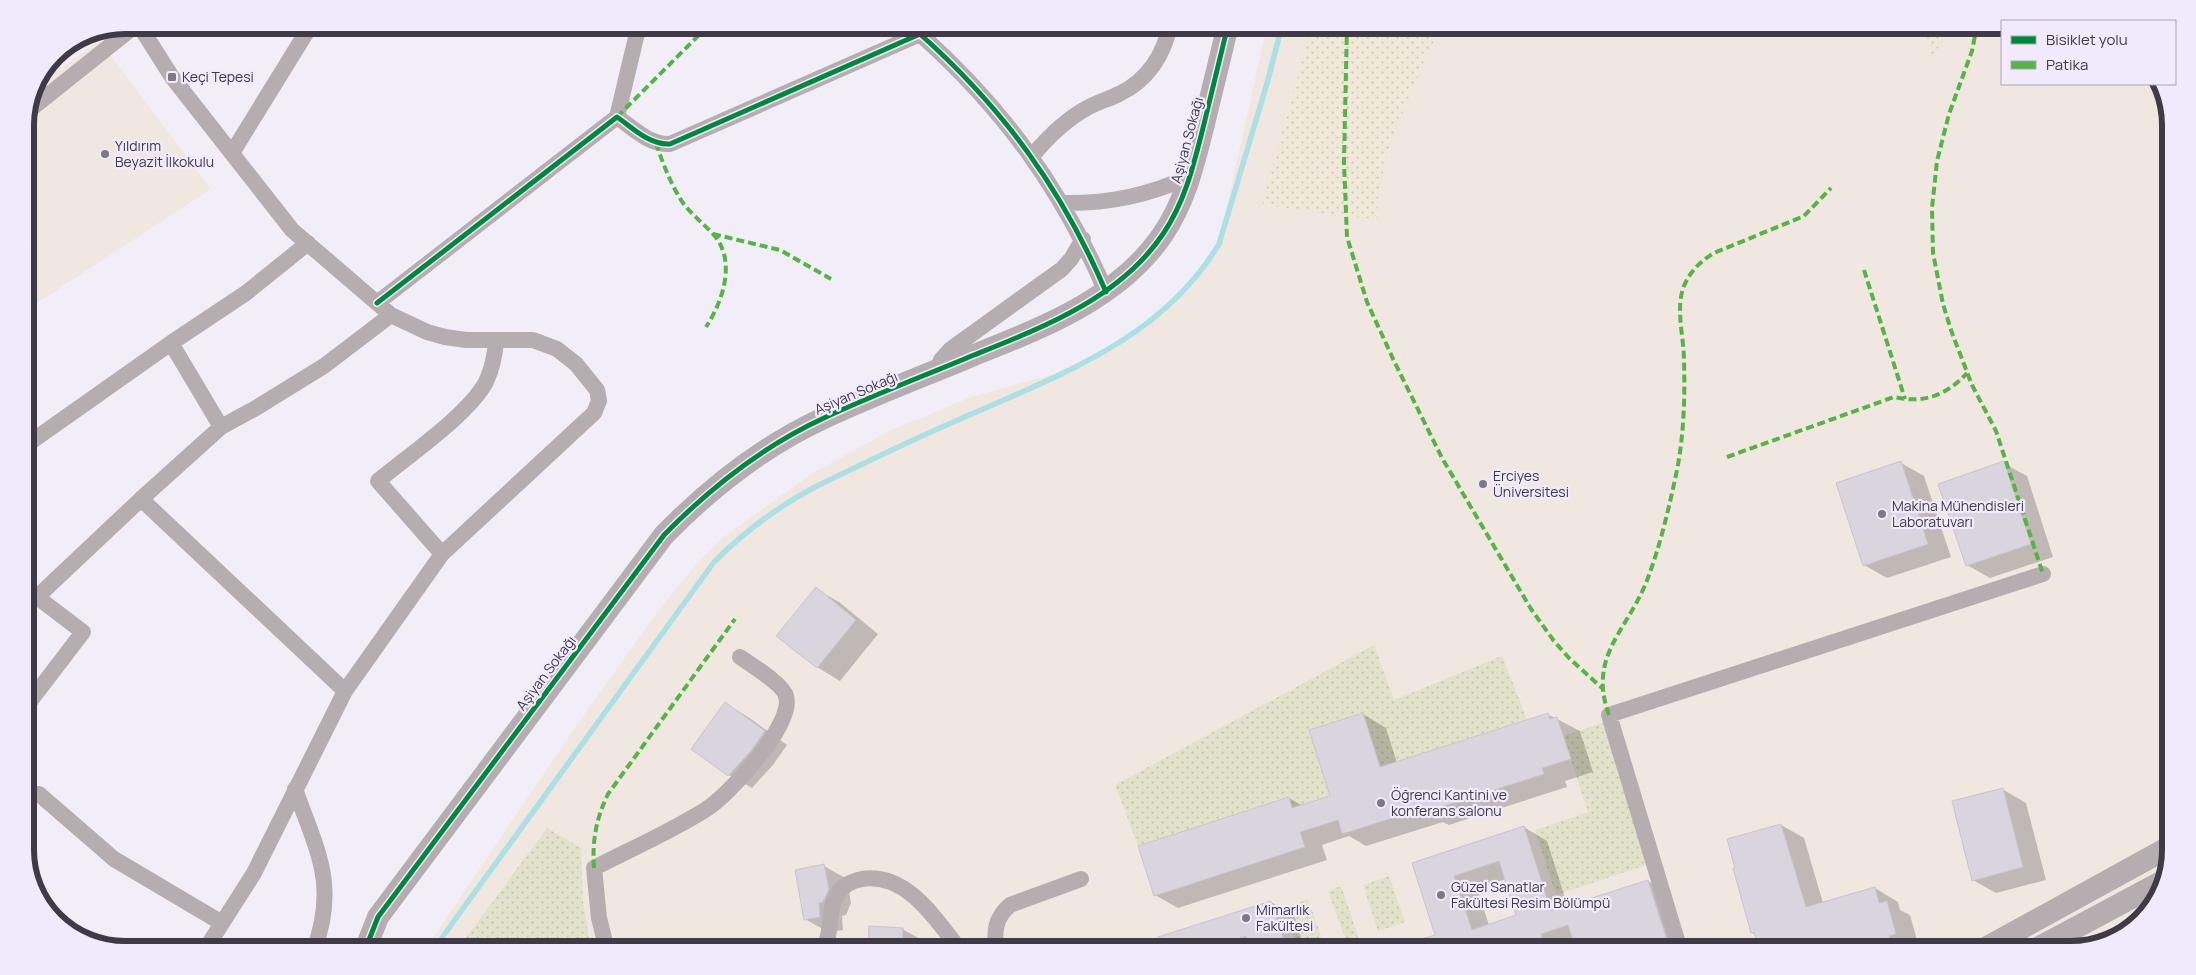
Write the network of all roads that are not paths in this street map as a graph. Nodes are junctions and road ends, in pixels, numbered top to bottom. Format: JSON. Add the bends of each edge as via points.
{"nodes":[{"id":1,"x":126,"y":34,"type":"edge"},
{"id":2,"x":143,"y":34,"type":"edge"},
{"id":3,"x":305,"y":34,"type":"edge"},
{"id":4,"x":637,"y":34,"type":"edge"},
{"id":5,"x":1167,"y":34,"type":"edge"},
{"id":6,"x":1226,"y":34,"type":"edge"},
{"id":7,"x":36,"y":105,"type":"edge"},
{"id":8,"x":617,"y":117,"type":"junction"},
{"id":9,"x":232,"y":153,"type":"junction"},
{"id":10,"x":1032,"y":156,"type":"junction"},
{"id":11,"x":1191,"y":176,"type":"junction"},
{"id":12,"x":1062,"y":203,"type":"junction"},
{"id":13,"x":1083,"y":239,"type":"junction"},
{"id":14,"x":308,"y":243,"type":"junction"},
{"id":15,"x":1106,"y":292,"type":"junction"},
{"id":16,"x":377,"y":303,"type":"junction"},
{"id":17,"x":391,"y":315,"type":"junction"},
{"id":18,"x":496,"y":341,"type":"junction"},
{"id":19,"x":171,"y":343,"type":"junction"},
{"id":20,"x":937,"y":371,"type":"junction"},
{"id":21,"x":221,"y":427,"type":"junction"},
{"id":22,"x":34,"y":440,"type":"edge"},
{"id":23,"x":141,"y":498,"type":"junction"},
{"id":24,"x":442,"y":554,"type":"junction"},
{"id":25,"x":2043,"y":574,"type":"dead end"},
{"id":26,"x":34,"y":592,"type":"edge"},
{"id":27,"x":34,"y":597,"type":"edge"},
{"id":28,"x":740,"y":657,"type":"dead end"},
{"id":29,"x":345,"y":691,"type":"junction"},
{"id":30,"x":34,"y":696,"type":"edge"},
{"id":31,"x":295,"y":789,"type":"junction"},
{"id":32,"x":34,"y":794,"type":"edge"},
{"id":33,"x":2162,"y":851,"type":"edge"},
{"id":34,"x":1081,"y":879,"type":"dead end"},
{"id":35,"x":2155,"y":885,"type":"edge"},
{"id":36,"x":222,"y":923,"type":"junction"},
{"id":37,"x":211,"y":941,"type":"edge"},
{"id":38,"x":317,"y":941,"type":"edge"},
{"id":39,"x":369,"y":941,"type":"edge"},
{"id":40,"x":605,"y":941,"type":"edge"},
{"id":41,"x":828,"y":941,"type":"edge"},
{"id":42,"x":953,"y":941,"type":"edge"},
{"id":43,"x":996,"y":941,"type":"edge"},
{"id":44,"x":1677,"y":941,"type":"edge"},
{"id":45,"x":1998,"y":941,"type":"edge"},
{"id":46,"x":2051,"y":941,"type":"edge"}],
"edges":[{"from":1,"to":7,"type":"street"},
{"from":2,"to":9,"type":"street","via":[[172,77]]},
{"from":3,"to":9,"type":"street"},
{"from":4,"to":8,"type":"street"},
{"from":5,"to":10,"type":"street","via":[[1158,59],[1143,78],[1072,117]]},
{"from":6,"to":11,"type":"street","name":"Aşiyan Sokağı"},
{"from":8,"to":10,"type":"street","via":[[649,140],[670,144],[920,34],[980,91]]},
{"from":8,"to":16,"type":"street"},
{"from":9,"to":14,"type":"street","via":[[292,230]]},
{"from":10,"to":12,"type":"street"},
{"from":11,"to":12,"type":"street","via":[[1166,188],[1115,201]]},
{"from":11,"to":15,"type":"street","name":"Aşiyan Sokağı","via":[[1163,234],[1139,264]]},
{"from":12,"to":13,"type":"street"},
{"from":13,"to":15,"type":"street"},
{"from":13,"to":20,"type":"street","via":[[1062,269],[950,349]]},
{"from":14,"to":16,"type":"street"},
{"from":14,"to":19,"type":"street","via":[[246,293]]},
{"from":15,"to":20,"type":"street","name":"Aşiyan Sokağı","via":[[1038,328]]},
{"from":16,"to":17,"type":"street"},
{"from":17,"to":18,"type":"street","via":[[426,332],[445,337]]},
{"from":17,"to":21,"type":"street","via":[[324,366]]},
{"from":18,"to":24,"type":"street","via":[[489,374],[471,403],[378,481]]},
{"from":18,"to":24,"type":"street","via":[[533,340],[557,349],[587,376],[598,395],[598,407]]},
{"from":19,"to":21,"type":"street"},
{"from":19,"to":22,"type":"street"},
{"from":20,"to":39,"type":"street","name":"Aşiyan Sokağı","via":[[832,414],[788,436],[731,474],[664,534],[378,917]]},
{"from":21,"to":23,"type":"street"},
{"from":23,"to":26,"type":"street"},
{"from":23,"to":29,"type":"street"},
{"from":24,"to":29,"type":"street"},
{"from":25,"to":44,"type":"street","via":[[1610,715]]},
{"from":27,"to":30,"type":"street","via":[[83,632]]},
{"from":28,"to":40,"type":"street","via":[[784,691],[787,701],[780,723],[764,752],[707,809],[594,868]]},
{"from":29,"to":31,"type":"street"},
{"from":31,"to":36,"type":"street","via":[[254,872]]},
{"from":31,"to":38,"type":"street","via":[[325,875],[325,914]]},
{"from":32,"to":36,"type":"street","via":[[38,794],[114,859]]},
{"from":33,"to":45,"type":"street"},
{"from":34,"to":43,"type":"street","via":[[1010,905],[996,925]]},
{"from":35,"to":46,"type":"street"},
{"from":36,"to":37,"type":"street"},
{"from":41,"to":42,"type":"street","via":[[836,896],[850,883],[867,879],[884,880],[907,890]]}]}
